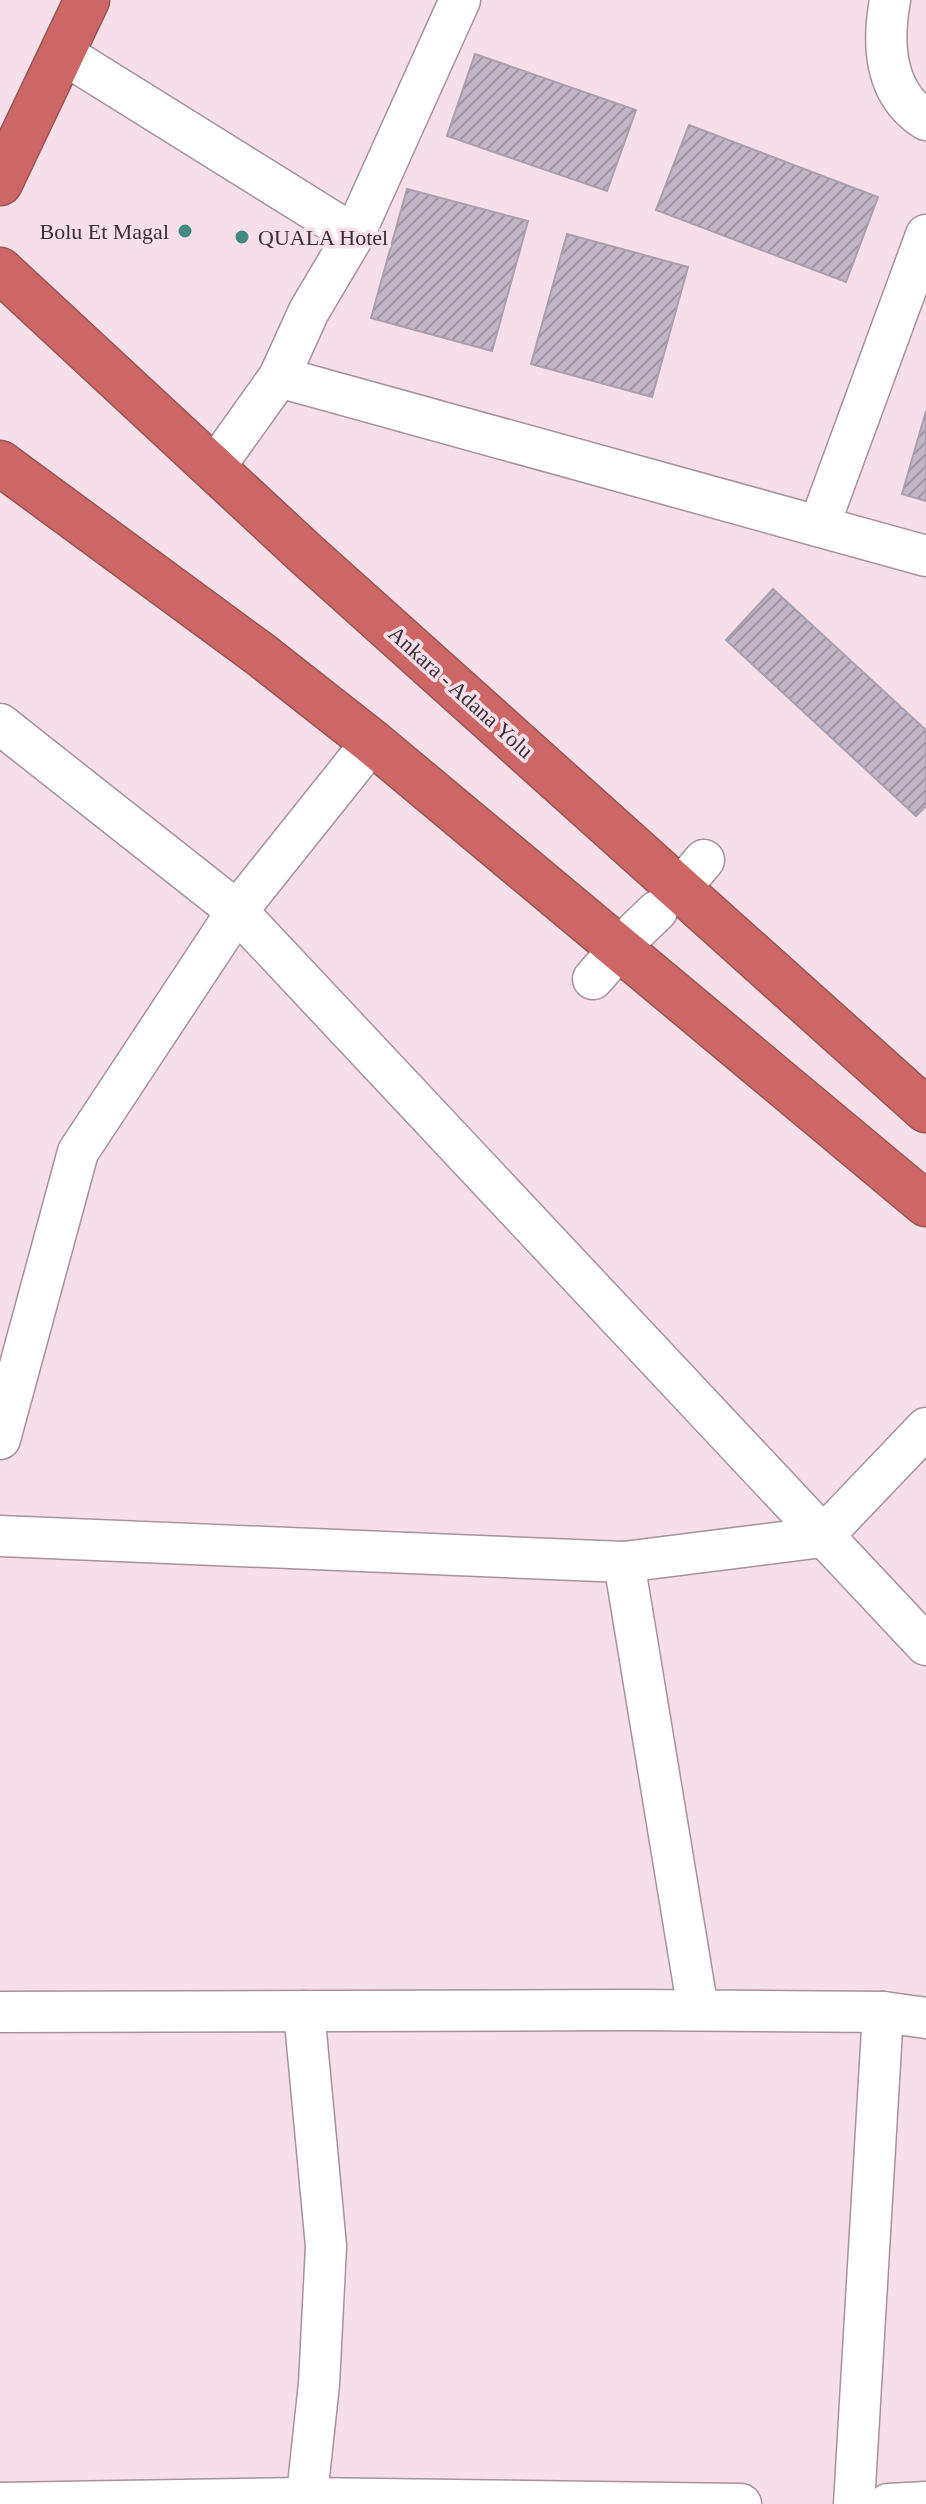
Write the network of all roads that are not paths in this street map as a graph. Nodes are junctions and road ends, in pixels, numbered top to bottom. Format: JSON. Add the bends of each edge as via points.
{"nodes":[{"id":1,"x":87,"y":0,"type":"edge"},
{"id":2,"x":460,"y":0,"type":"edge"},
{"id":3,"x":890,"y":0,"type":"edge"},
{"id":4,"x":62,"y":53,"type":"junction"},
{"id":5,"x":926,"y":120,"type":"edge"},
{"id":6,"x":0,"y":183,"type":"edge"},
{"id":7,"x":354,"y":235,"type":"junction"},
{"id":8,"x":926,"y":235,"type":"edge"},
{"id":9,"x":0,"y":270,"type":"edge"},
{"id":10,"x":279,"y":377,"type":"junction"},
{"id":11,"x":0,"y":463,"type":"edge"},
{"id":12,"x":214,"y":468,"type":"junction"},
{"id":13,"x":819,"y":526,"type":"junction"},
{"id":14,"x":926,"y":556,"type":"edge"},
{"id":15,"x":0,"y":724,"type":"edge"},
{"id":16,"x":372,"y":742,"type":"junction"},
{"id":17,"x":237,"y":911,"type":"junction"},
{"id":18,"x":926,"y":1110,"type":"edge"},
{"id":19,"x":926,"y":1204,"type":"edge"},
{"id":20,"x":926,"y":1428,"type":"edge"},
{"id":21,"x":0,"y":1439,"type":"edge"},
{"id":22,"x":0,"y":1536,"type":"edge"},
{"id":23,"x":822,"y":1537,"type":"junction"},
{"id":24,"x":624,"y":1562,"type":"junction"},
{"id":25,"x":926,"y":1645,"type":"edge"},
{"id":26,"x":698,"y":2010,"type":"junction"},
{"id":27,"x":304,"y":2011,"type":"junction"},
{"id":28,"x":0,"y":2012,"type":"edge"},
{"id":29,"x":883,"y":2012,"type":"junction"},
{"id":30,"x":926,"y":2018,"type":"edge"},
{"id":31,"x":306,"y":2501,"type":"edge"},
{"id":32,"x":926,"y":2502,"type":"edge"},
{"id":33,"x":0,"y":2503,"type":"edge"},
{"id":34,"x":741,"y":2504,"type":"edge"},
{"id":35,"x":854,"y":2504,"type":"edge"},
{"id":36,"x":888,"y":2504,"type":"edge"}],
"edges":[{"from":1,"to":4,"type":"highway"},
{"from":2,"to":7,"type":"street"},
{"from":3,"to":5,"type":"street","via":[[886,60],[899,92]]},
{"from":4,"to":6,"type":"highway"},
{"from":4,"to":7,"type":"street"},
{"from":7,"to":10,"type":"street","via":[[309,311]]},
{"from":8,"to":13,"type":"street"},
{"from":9,"to":12,"type":"highway","name":"Ankara - Adana Yolu"},
{"from":10,"to":12,"type":"street"},
{"from":10,"to":13,"type":"street"},
{"from":11,"to":16,"type":"highway"},
{"from":12,"to":18,"type":"highway","name":"Ankara - Adana Yolu"},
{"from":13,"to":14,"type":"street"},
{"from":15,"to":17,"type":"street"},
{"from":16,"to":17,"type":"street"},
{"from":16,"to":19,"type":"highway"},
{"from":17,"to":21,"type":"street","via":[[78,1152]]},
{"from":17,"to":23,"type":"street"},
{"from":20,"to":23,"type":"street"},
{"from":22,"to":24,"type":"street"},
{"from":23,"to":24,"type":"street"},
{"from":23,"to":25,"type":"street"},
{"from":24,"to":26,"type":"street"},
{"from":26,"to":27,"type":"street"},
{"from":26,"to":29,"type":"street"},
{"from":27,"to":28,"type":"street"},
{"from":27,"to":31,"type":"street","via":[[326,2246]]},
{"from":29,"to":30,"type":"street"},
{"from":29,"to":35,"type":"street"},
{"from":31,"to":33,"type":"street"},
{"from":31,"to":34,"type":"street"},
{"from":32,"to":36,"type":"street"}]}
